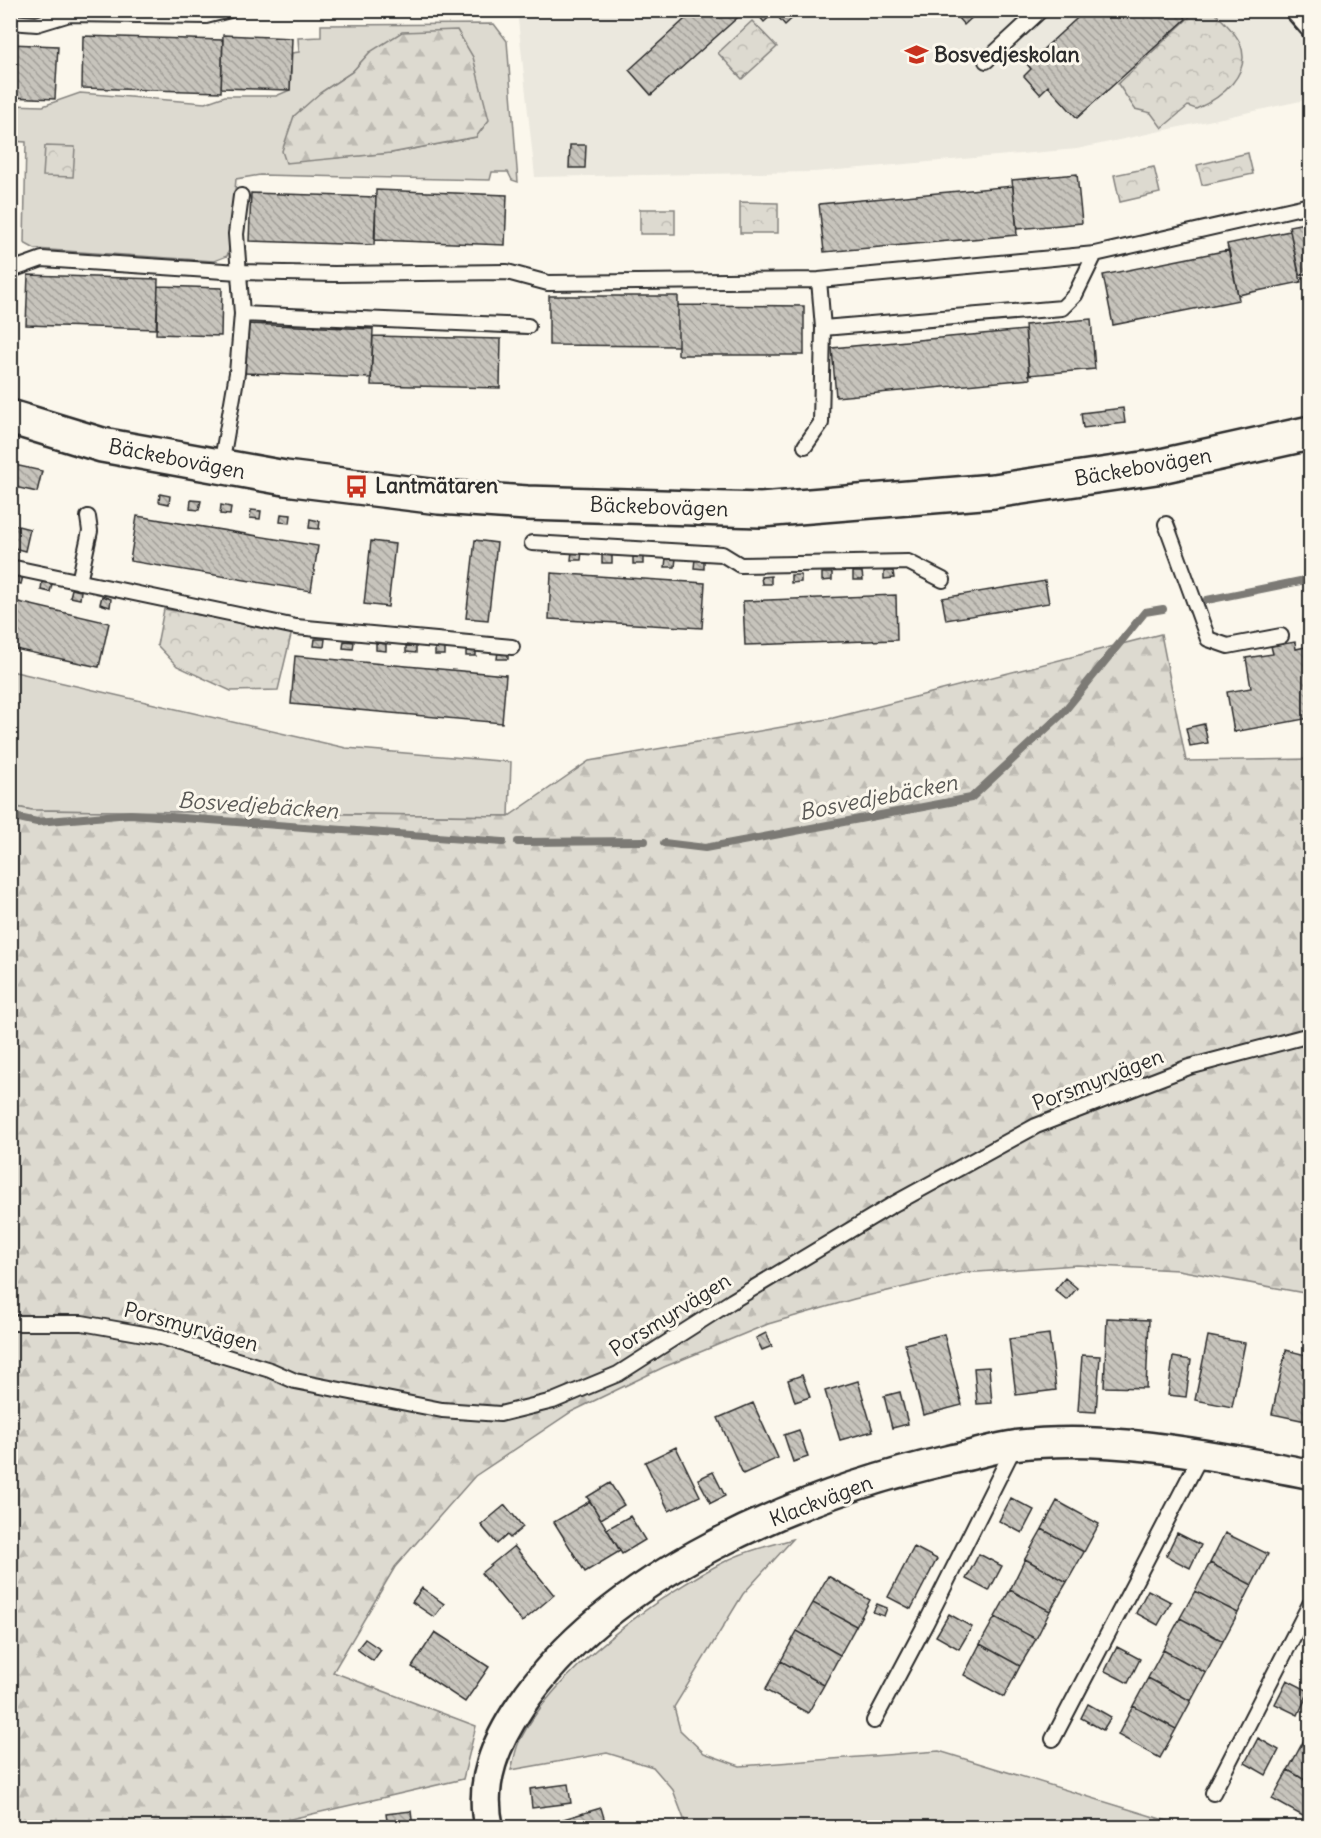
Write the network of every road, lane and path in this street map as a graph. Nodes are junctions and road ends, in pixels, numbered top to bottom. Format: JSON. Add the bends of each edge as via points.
{"nodes":[{"id":1,"x":230,"y":10,"type":"edge"},
{"id":2,"x":1041,"y":10,"type":"edge"},
{"id":3,"x":1292,"y":10,"type":"edge"},
{"id":4,"x":70,"y":12,"type":"edge"},
{"id":5,"x":10,"y":22,"type":"edge"},
{"id":6,"x":1311,"y":32,"type":"edge"},
{"id":7,"x":986,"y":61,"type":"dead end"},
{"id":8,"x":241,"y":196,"type":"dead end"},
{"id":9,"x":1311,"y":205,"type":"edge"},
{"id":10,"x":1095,"y":254,"type":"junction"},
{"id":11,"x":17,"y":268,"type":"dead end"},
{"id":12,"x":239,"y":272,"type":"junction"},
{"id":13,"x":819,"y":280,"type":"junction"},
{"id":14,"x":242,"y":314,"type":"junction"},
{"id":15,"x":528,"y":326,"type":"dead end"},
{"id":16,"x":823,"y":328,"type":"junction"},
{"id":17,"x":10,"y":417,"type":"edge"},
{"id":18,"x":1311,"y":433,"type":"edge"},
{"id":19,"x":805,"y":446,"type":"dead end"},
{"id":20,"x":220,"y":468,"type":"junction"},
{"id":21,"x":88,"y":517,"type":"dead end"},
{"id":22,"x":1166,"y":524,"type":"dead end"},
{"id":23,"x":532,"y":543,"type":"dead end"},
{"id":24,"x":10,"y":567,"type":"edge"},
{"id":25,"x":942,"y":580,"type":"dead end"},
{"id":26,"x":79,"y":582,"type":"junction"},
{"id":27,"x":1281,"y":636,"type":"dead end"},
{"id":28,"x":512,"y":647,"type":"dead end"},
{"id":29,"x":1311,"y":1035,"type":"edge"},
{"id":30,"x":10,"y":1323,"type":"edge"},
{"id":31,"x":1015,"y":1445,"type":"junction"},
{"id":32,"x":1202,"y":1453,"type":"junction"},
{"id":33,"x":1311,"y":1474,"type":"edge"},
{"id":34,"x":1311,"y":1604,"type":"edge"},
{"id":35,"x":874,"y":1721,"type":"dead end"},
{"id":36,"x":1053,"y":1739,"type":"dead end"},
{"id":37,"x":1213,"y":1793,"type":"dead end"},
{"id":38,"x":489,"y":1827,"type":"edge"}],
"edges":[{"from":1,"to":4,"type":"lane","via":[[206,16]]},
{"from":2,"to":7,"type":"lane"},
{"from":3,"to":6,"type":"lane"},
{"from":4,"to":5,"type":"lane","via":[[37,24]]},
{"from":8,"to":12,"type":"lane","via":[[236,234]]},
{"from":9,"to":10,"type":"lane"},
{"from":10,"to":13,"type":"lane"},
{"from":10,"to":16,"type":"lane","via":[[1075,295],[1062,308]]},
{"from":11,"to":12,"type":"lane","via":[[42,259]]},
{"from":12,"to":13,"type":"lane","via":[[507,272],[548,283]]},
{"from":12,"to":14,"type":"lane"},
{"from":13,"to":16,"type":"lane"},
{"from":14,"to":15,"type":"lane"},
{"from":14,"to":20,"type":"lane","via":[[237,373]]},
{"from":16,"to":19,"type":"lane","via":[[821,423]]},
{"from":17,"to":20,"type":"street","name":"Bäckebovägen","via":[[102,445]]},
{"from":18,"to":20,"type":"street","name":"Bäckebovägen","via":[[1156,466],[994,490],[761,510],[439,497]]},
{"from":21,"to":26,"type":"lane","via":[[90,531]]},
{"from":22,"to":27,"type":"lane","via":[[1208,639],[1228,645]]},
{"from":23,"to":25,"type":"lane","via":[[722,554],[741,564],[908,562]]},
{"from":24,"to":26,"type":"lane"},
{"from":26,"to":28,"type":"lane","via":[[296,627]]},
{"from":29,"to":30,"type":"lane","name":"Porsmyrvägen","via":[[1189,1067],[1036,1126],[892,1205],[618,1374],[553,1401],[500,1414],[442,1410],[295,1381],[161,1337],[82,1323]]},
{"from":31,"to":32,"type":"street","name":"Klackvägen","via":[[1096,1442]]},
{"from":31,"to":35,"type":"lane"},
{"from":31,"to":38,"type":"street","name":"Klackvägen","via":[[902,1471],[812,1502],[731,1536],[658,1578],[590,1627],[541,1676],[507,1726],[486,1774]]},
{"from":32,"to":33,"type":"street","name":"Klackvägen"},
{"from":32,"to":36,"type":"lane"},
{"from":34,"to":37,"type":"lane"}]}
